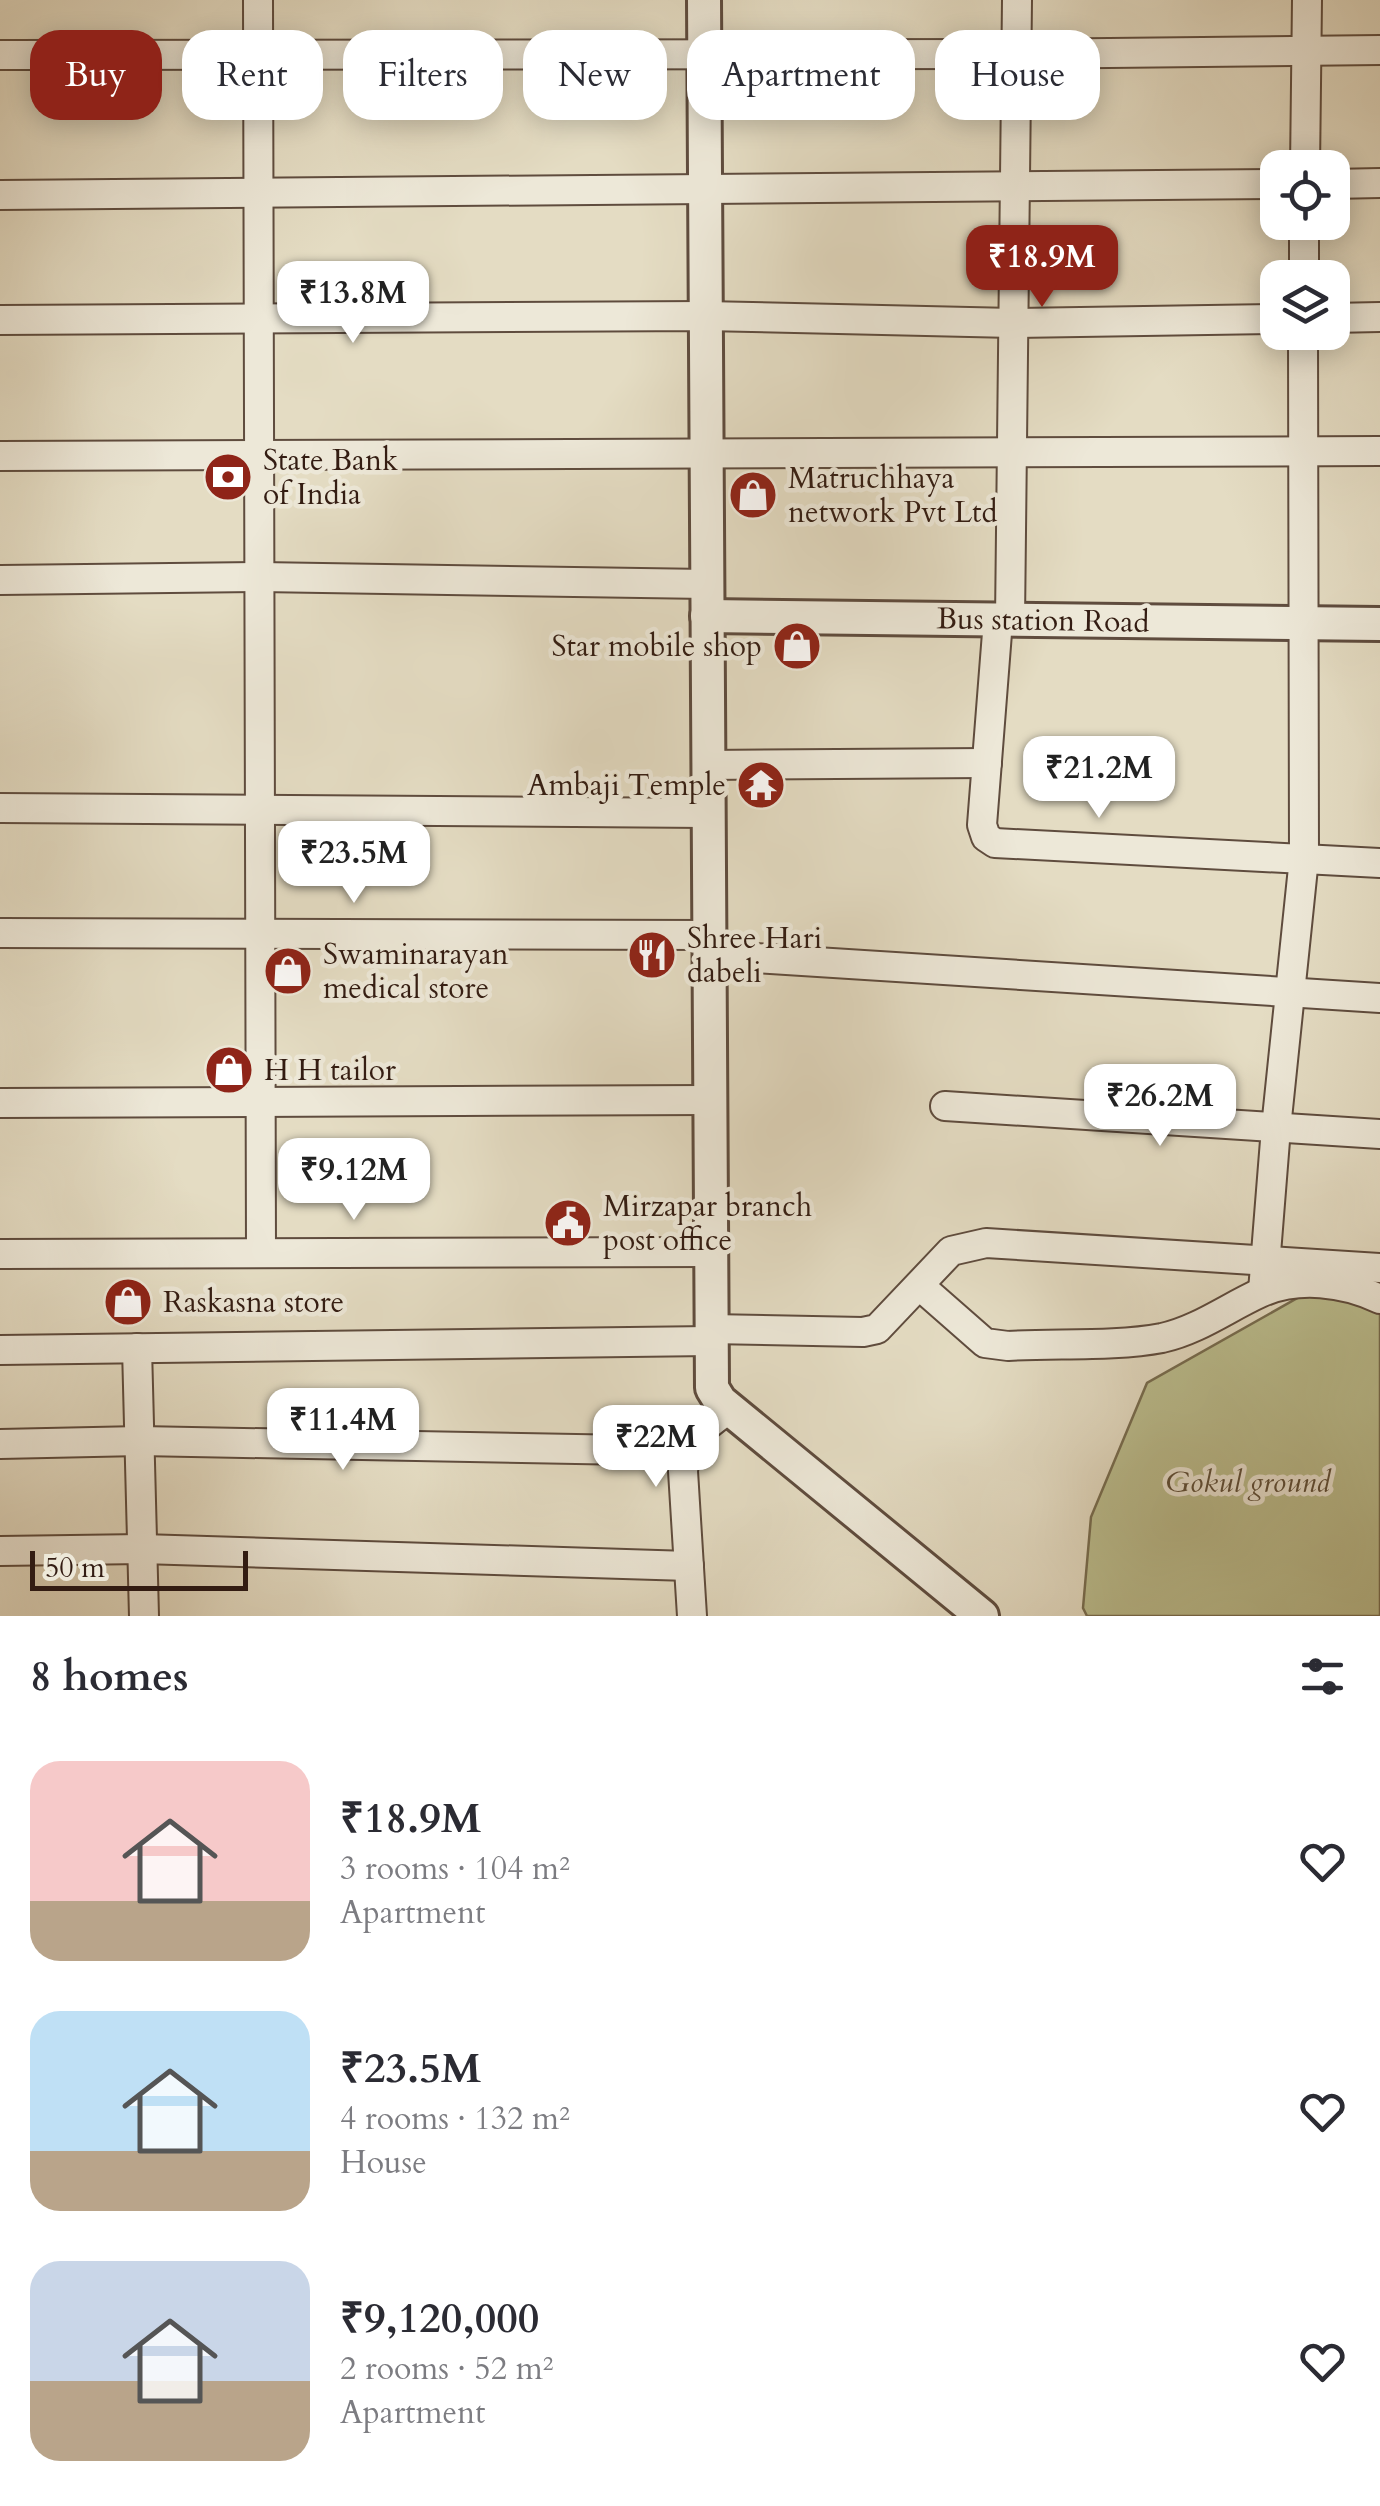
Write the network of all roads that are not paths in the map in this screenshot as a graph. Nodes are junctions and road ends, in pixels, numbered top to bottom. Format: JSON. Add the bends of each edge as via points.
{"nodes":[{"id":1,"x":258,"y":0,"type":"edge"},
{"id":2,"x":704,"y":0,"type":"edge"},
{"id":3,"x":1017,"y":0,"type":"edge"},
{"id":4,"x":1307,"y":0,"type":"edge"},
{"id":5,"x":258,"y":30,"type":"edge"},
{"id":6,"x":704,"y":30,"type":"edge"},
{"id":7,"x":1016,"y":30,"type":"edge"},
{"id":8,"x":1380,"y":50,"type":"edge"},
{"id":9,"x":1306,"y":51,"type":"junction"},
{"id":10,"x":1100,"y":53,"type":"edge"},
{"id":11,"x":182,"y":55,"type":"edge"},
{"id":12,"x":323,"y":55,"type":"edge"},
{"id":13,"x":687,"y":55,"type":"edge"},
{"id":14,"x":0,"y":56,"type":"edge"},
{"id":15,"x":258,"y":120,"type":"edge"},
{"id":16,"x":704,"y":120,"type":"edge"},
{"id":17,"x":1016,"y":120,"type":"edge"},
{"id":18,"x":1305,"y":150,"type":"edge"},
{"id":19,"x":1380,"y":183,"type":"edge"},
{"id":20,"x":1260,"y":184,"type":"edge"},
{"id":21,"x":1350,"y":184,"type":"edge"},
{"id":22,"x":1015,"y":188,"type":"junction"},
{"id":23,"x":705,"y":191,"type":"junction"},
{"id":24,"x":258,"y":194,"type":"junction"},
{"id":25,"x":0,"y":195,"type":"edge"},
{"id":26,"x":706,"y":316,"type":"junction"},
{"id":27,"x":1380,"y":317,"type":"edge"},
{"id":28,"x":259,"y":318,"type":"junction"},
{"id":29,"x":1350,"y":318,"type":"edge"},
{"id":30,"x":1260,"y":319,"type":"edge"},
{"id":31,"x":0,"y":320,"type":"edge"},
{"id":32,"x":1013,"y":324,"type":"junction"},
{"id":33,"x":1303,"y":350,"type":"edge"},
{"id":34,"x":1012,"y":452,"type":"junction"},
{"id":35,"x":1302,"y":452,"type":"junction"},
{"id":36,"x":1380,"y":452,"type":"edge"},
{"id":37,"x":706,"y":454,"type":"junction"},
{"id":38,"x":0,"y":456,"type":"edge"},
{"id":39,"x":260,"y":456,"type":"junction"},
{"id":40,"x":260,"y":577,"type":"junction"},
{"id":41,"x":0,"y":580,"type":"edge"},
{"id":42,"x":707,"y":600,"type":"junction"},
{"id":43,"x":1004,"y":620,"type":"junction"},
{"id":44,"x":1305,"y":623,"type":"junction"},
{"id":45,"x":1380,"y":624,"type":"edge"},
{"id":46,"x":987,"y":763,"type":"junction"},
{"id":47,"x":707,"y":765,"type":"junction"},
{"id":48,"x":0,"y":808,"type":"edge"},
{"id":49,"x":260,"y":810,"type":"junction"},
{"id":50,"x":708,"y":814,"type":"junction"},
{"id":51,"x":1304,"y":858,"type":"junction"},
{"id":52,"x":1380,"y":864,"type":"edge"},
{"id":53,"x":0,"y":932,"type":"edge"},
{"id":54,"x":261,"y":935,"type":"junction"},
{"id":55,"x":708,"y":945,"type":"junction"},
{"id":56,"x":1290,"y":992,"type":"junction"},
{"id":57,"x":1380,"y":998,"type":"edge"},
{"id":58,"x":709,"y":1100,"type":"junction"},
{"id":59,"x":261,"y":1102,"type":"junction"},
{"id":60,"x":0,"y":1104,"type":"edge"},
{"id":61,"x":944,"y":1106,"type":"dead end"},
{"id":62,"x":1276,"y":1128,"type":"junction"},
{"id":63,"x":1380,"y":1134,"type":"edge"},
{"id":64,"x":262,"y":1252,"type":"junction"},
{"id":65,"x":709,"y":1252,"type":"junction"},
{"id":66,"x":0,"y":1254,"type":"edge"},
{"id":67,"x":1266,"y":1260,"type":"junction"},
{"id":68,"x":1380,"y":1268,"type":"edge"},
{"id":69,"x":920,"y":1286,"type":"junction"},
{"id":70,"x":1263,"y":1292,"type":"junction"},
{"id":71,"x":1380,"y":1299,"type":"edge"},
{"id":72,"x":710,"y":1335,"type":"junction"},
{"id":73,"x":138,"y":1348,"type":"junction"},
{"id":74,"x":0,"y":1350,"type":"edge"},
{"id":75,"x":730,"y":1408,"type":"junction"},
{"id":76,"x":140,"y":1441,"type":"junction"},
{"id":77,"x":0,"y":1444,"type":"edge"},
{"id":78,"x":685,"y":1451,"type":"junction"},
{"id":79,"x":142,"y":1549,"type":"junction"},
{"id":80,"x":0,"y":1551,"type":"edge"},
{"id":81,"x":688,"y":1566,"type":"junction"},
{"id":82,"x":144,"y":1616,"type":"edge"},
{"id":83,"x":692,"y":1616,"type":"edge"},
{"id":84,"x":982,"y":1616,"type":"edge"}],
"edges":[{"from":1,"to":5,"type":"street"},
{"from":2,"to":6,"type":"street"},
{"from":3,"to":7,"type":"street"},
{"from":4,"to":9,"type":"street"},
{"from":8,"to":9,"type":"street"},
{"from":9,"to":10,"type":"street"},
{"from":9,"to":18,"type":"street"},
{"from":11,"to":14,"type":"street"},
{"from":12,"to":13,"type":"street"},
{"from":15,"to":24,"type":"street"},
{"from":16,"to":23,"type":"street"},
{"from":17,"to":22,"type":"street"},
{"from":19,"to":21,"type":"street"},
{"from":20,"to":22,"type":"street"},
{"from":22,"to":23,"type":"street"},
{"from":22,"to":32,"type":"street"},
{"from":23,"to":24,"type":"street"},
{"from":23,"to":26,"type":"street"},
{"from":24,"to":25,"type":"street"},
{"from":24,"to":28,"type":"street"},
{"from":26,"to":28,"type":"street"},
{"from":26,"to":32,"type":"street"},
{"from":26,"to":37,"type":"street"},
{"from":27,"to":29,"type":"street"},
{"from":28,"to":31,"type":"street"},
{"from":28,"to":39,"type":"street"},
{"from":30,"to":32,"type":"street"},
{"from":32,"to":34,"type":"street"},
{"from":33,"to":35,"type":"street"},
{"from":34,"to":35,"type":"street"},
{"from":34,"to":37,"type":"street"},
{"from":34,"to":43,"type":"street"},
{"from":35,"to":36,"type":"street"},
{"from":35,"to":44,"type":"street"},
{"from":37,"to":39,"type":"street"},
{"from":37,"to":42,"type":"street"},
{"from":38,"to":39,"type":"street"},
{"from":39,"to":40,"type":"street"},
{"from":40,"to":41,"type":"street"},
{"from":40,"to":42,"type":"street"},
{"from":40,"to":49,"type":"street"},
{"from":42,"to":43,"type":"street","name":"Bus station Road"},
{"from":42,"to":47,"type":"street"},
{"from":43,"to":44,"type":"street","name":"Bus station Road"},
{"from":43,"to":46,"type":"street"},
{"from":44,"to":45,"type":"street","name":"Bus station Road"},
{"from":44,"to":51,"type":"street"},
{"from":46,"to":47,"type":"street"},
{"from":46,"to":51,"type":"street","via":[[982,825],[996,843]]},
{"from":47,"to":50,"type":"street"},
{"from":48,"to":49,"type":"street"},
{"from":49,"to":50,"type":"street"},
{"from":49,"to":54,"type":"street"},
{"from":50,"to":55,"type":"street"},
{"from":51,"to":52,"type":"street"},
{"from":51,"to":56,"type":"street"},
{"from":53,"to":54,"type":"street"},
{"from":54,"to":55,"type":"street"},
{"from":54,"to":59,"type":"street"},
{"from":55,"to":56,"type":"street"},
{"from":55,"to":58,"type":"street"},
{"from":56,"to":57,"type":"street"},
{"from":56,"to":62,"type":"street"},
{"from":58,"to":59,"type":"street"},
{"from":58,"to":65,"type":"street"},
{"from":59,"to":60,"type":"street"},
{"from":59,"to":64,"type":"street"},
{"from":61,"to":62,"type":"street"},
{"from":62,"to":63,"type":"street"},
{"from":62,"to":67,"type":"street"},
{"from":64,"to":65,"type":"street"},
{"from":64,"to":66,"type":"street"},
{"from":65,"to":72,"type":"street"},
{"from":67,"to":68,"type":"street"},
{"from":67,"to":69,"type":"street","via":[[986,1242],[950,1251]]},
{"from":67,"to":70,"type":"street"},
{"from":69,"to":70,"type":"street","via":[[986,1344],[1008,1346],[1156,1339],[1184,1333]]},
{"from":69,"to":72,"type":"street","via":[[877,1329]]},
{"from":70,"to":71,"type":"street","via":[[1324,1283]]},
{"from":72,"to":73,"type":"street"},
{"from":72,"to":75,"type":"street","via":[[712,1388]]},
{"from":73,"to":74,"type":"street"},
{"from":73,"to":76,"type":"street"},
{"from":75,"to":78,"type":"street","via":[[696,1433]]},
{"from":75,"to":84,"type":"street"},
{"from":76,"to":77,"type":"street"},
{"from":76,"to":78,"type":"street"},
{"from":76,"to":79,"type":"street"},
{"from":78,"to":81,"type":"street"},
{"from":79,"to":80,"type":"street"},
{"from":79,"to":81,"type":"street"},
{"from":79,"to":82,"type":"street"},
{"from":81,"to":83,"type":"street"}]}
